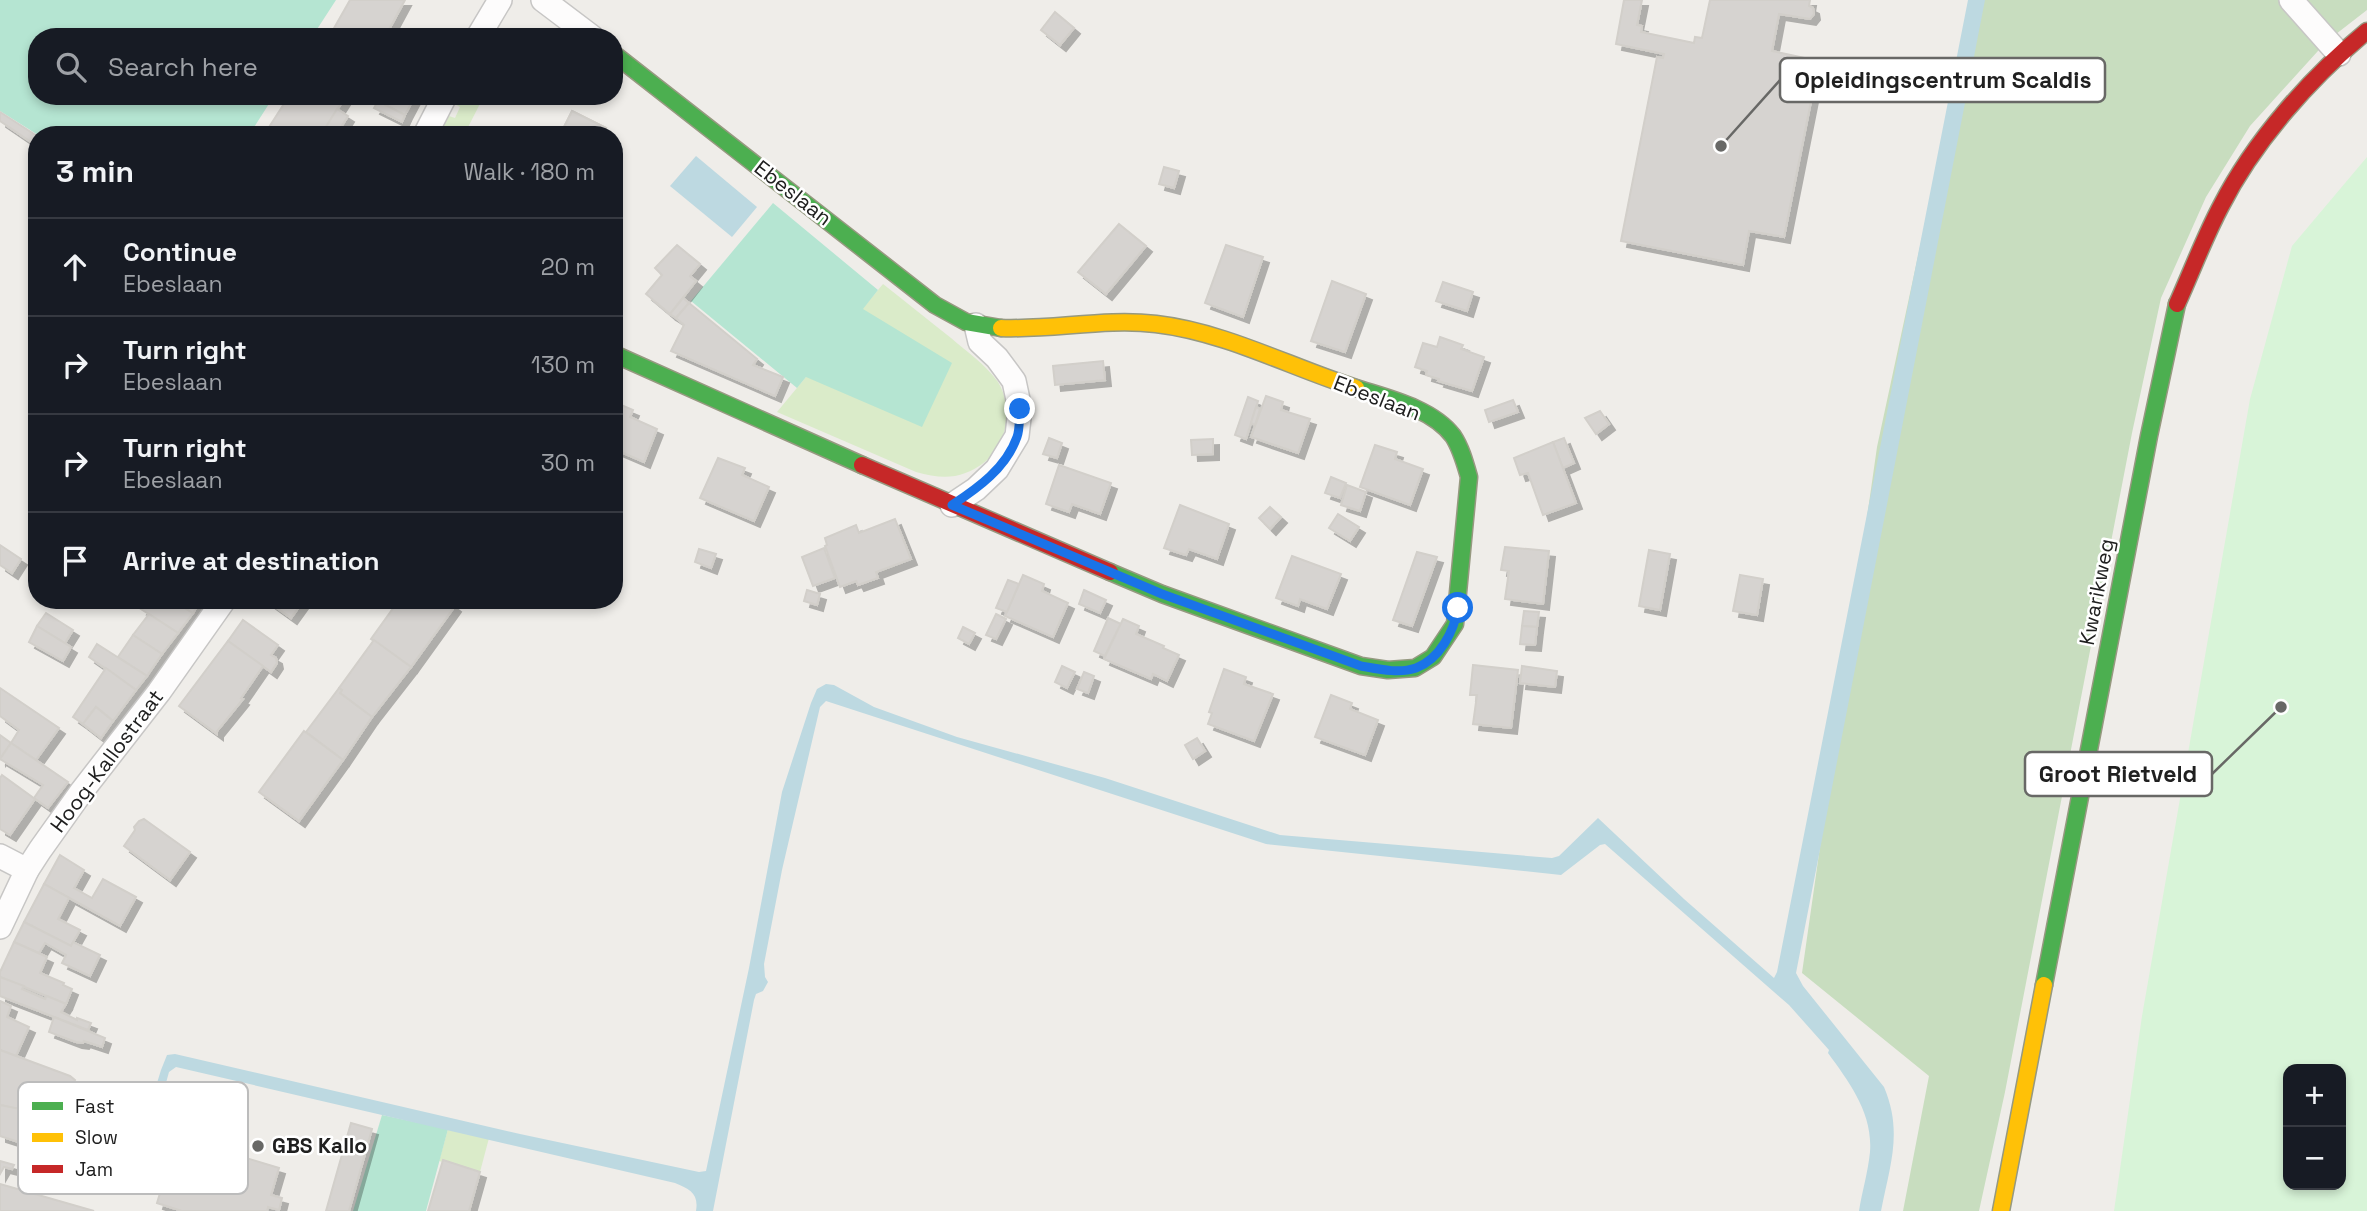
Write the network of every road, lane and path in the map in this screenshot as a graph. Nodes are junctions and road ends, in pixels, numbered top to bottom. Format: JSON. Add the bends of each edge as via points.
{"nodes":[{"id":1,"x":500,"y":0,"type":"edge"},
{"id":2,"x":543,"y":0,"type":"edge"},
{"id":3,"x":2291,"y":0,"type":"edge"},
{"id":4,"x":483,"y":28,"type":"edge"},
{"id":5,"x":580,"y":28,"type":"edge"},
{"id":6,"x":2363,"y":34,"type":"edge"},
{"id":7,"x":2339,"y":54,"type":"junction"},
{"id":8,"x":623,"y":61,"type":"edge"},
{"id":9,"x":440,"y":105,"type":"edge"},
{"id":10,"x":430,"y":126,"type":"edge"},
{"id":11,"x":976,"y":325,"type":"junction"},
{"id":12,"x":623,"y":358,"type":"edge"},
{"id":13,"x":952,"y":505,"type":"junction"},
{"id":14,"x":218,"y":609,"type":"edge"},
{"id":15,"x":0,"y":856,"type":"edge"},
{"id":16,"x":27,"y":870,"type":"junction"},
{"id":17,"x":0,"y":927,"type":"edge"},
{"id":18,"x":2001,"y":1211,"type":"edge"}],
"edges":[{"from":1,"to":4,"type":"street"},
{"from":2,"to":5,"type":"street"},
{"from":3,"to":7,"type":"street"},
{"from":6,"to":7,"type":"street","name":"Kwarikweg"},
{"from":7,"to":18,"type":"street","name":"Kwarikweg","via":[[2264,137],[2221,205],[2177,304]]},
{"from":8,"to":11,"type":"street","name":"Ebeslaan","via":[[935,305]]},
{"from":9,"to":10,"type":"street"},
{"from":11,"to":13,"type":"street","via":[[980,342],[1014,381],[1020,409],[1017,436],[997,469]]},
{"from":11,"to":13,"type":"street","name":"Ebeslaan","via":[[1008,329],[1158,324],[1194,332],[1394,402],[1441,424],[1464,455],[1469,477],[1455,624],[1433,657],[1415,668],[1361,666],[1162,594]]},
{"from":12,"to":13,"type":"street","name":"Ebeslaan"},
{"from":14,"to":16,"type":"street","name":"Hoog-Kallostraat"},
{"from":15,"to":16,"type":"street"},
{"from":16,"to":17,"type":"street","name":"Hoog-Kallostraat"}]}
